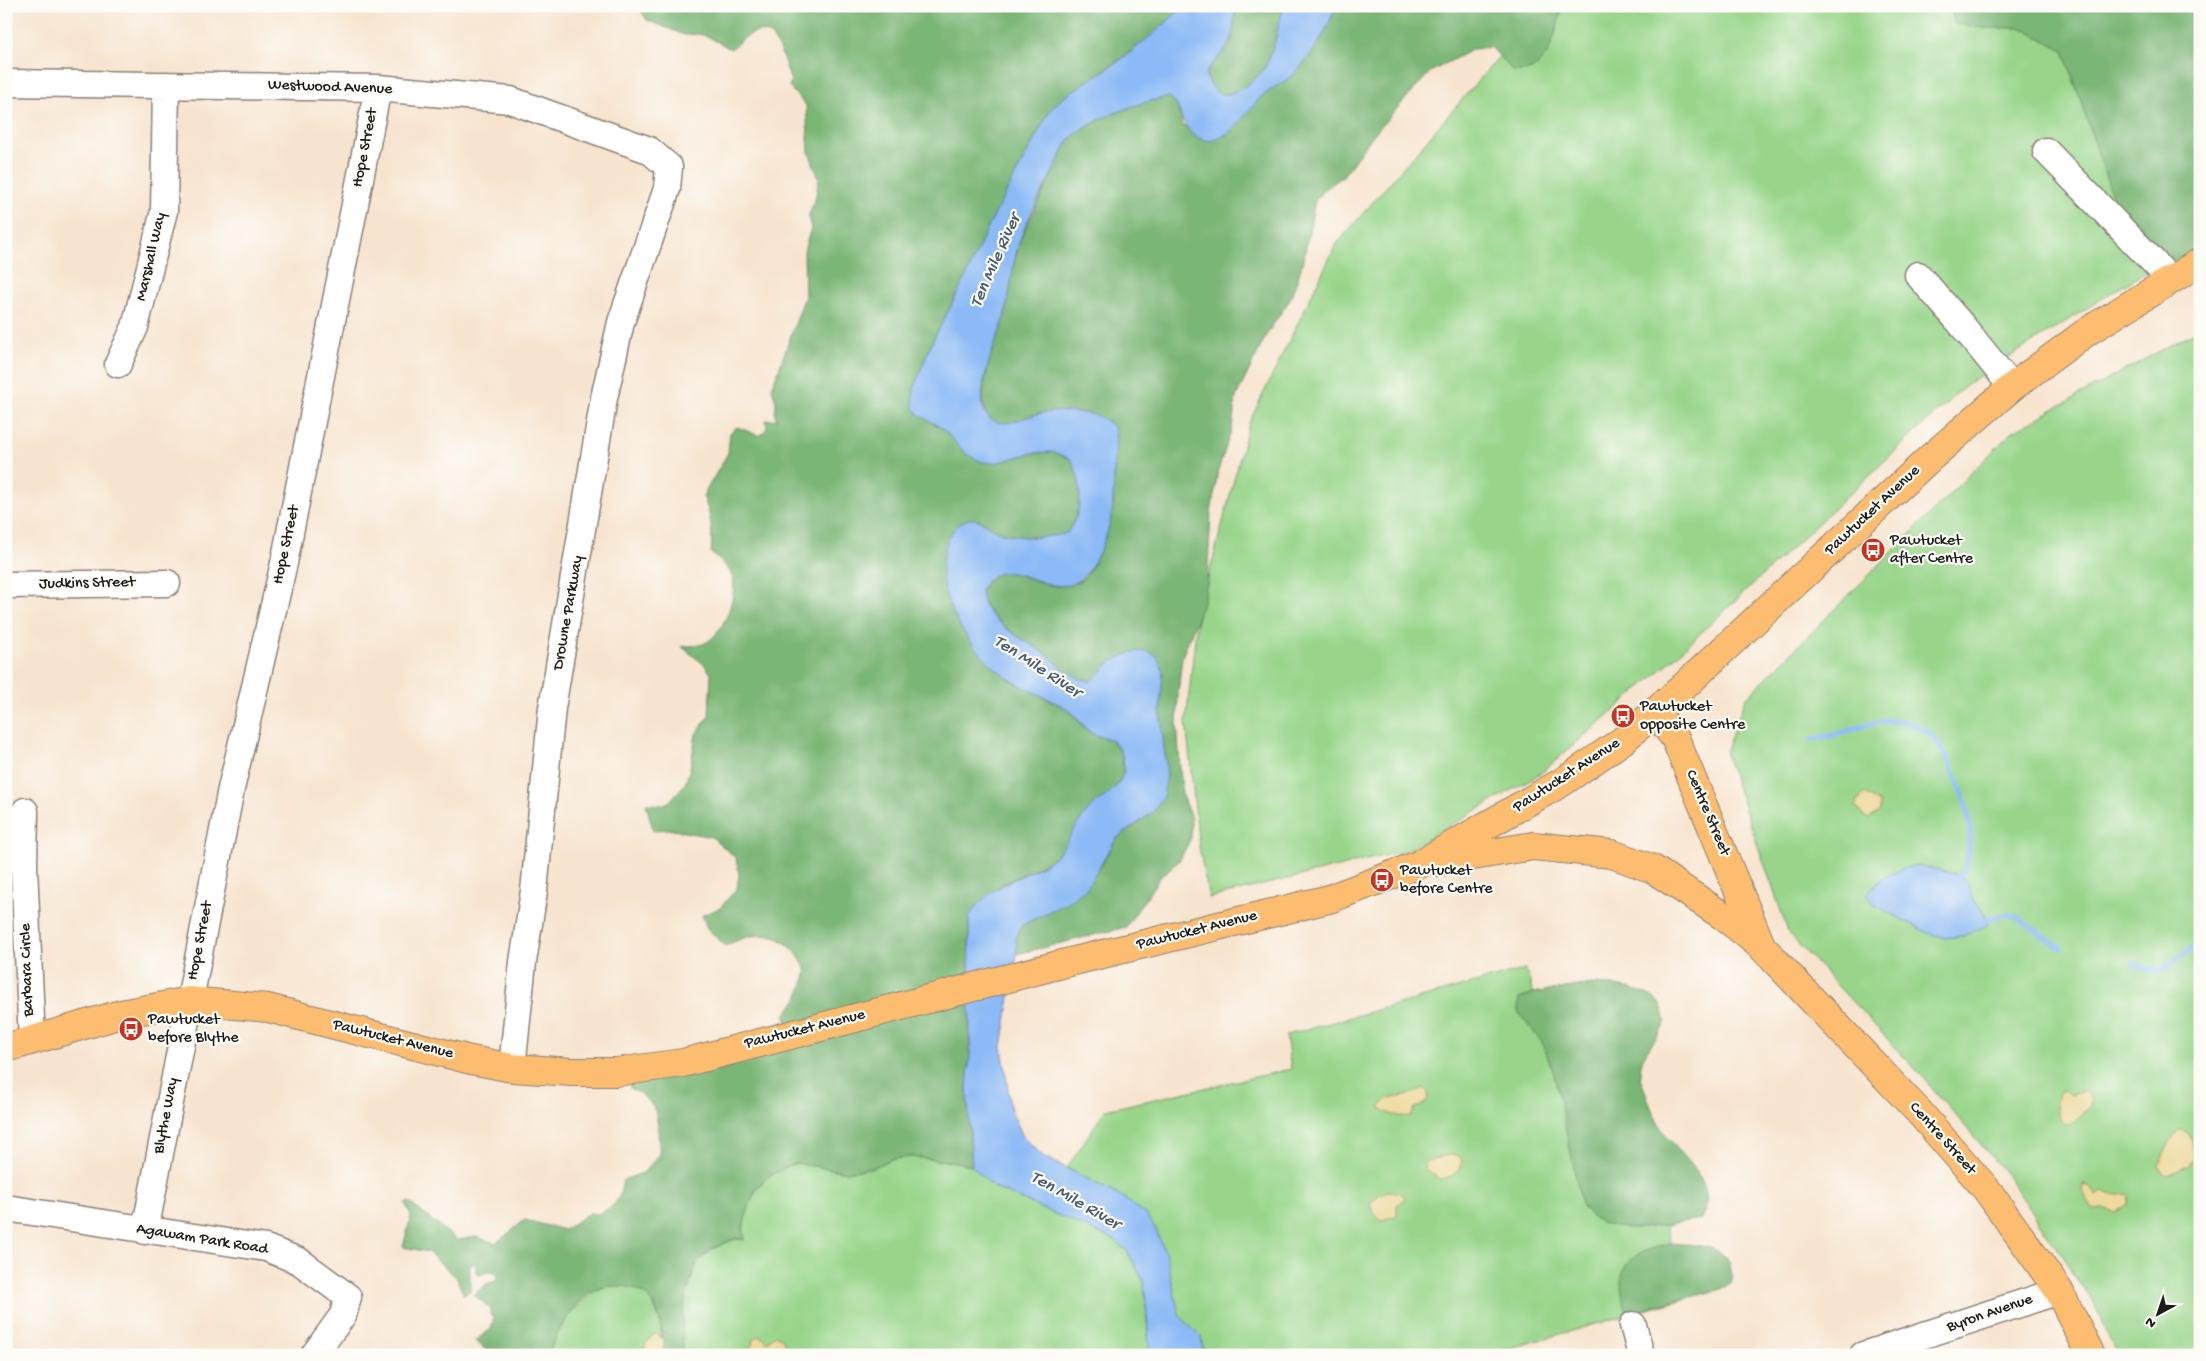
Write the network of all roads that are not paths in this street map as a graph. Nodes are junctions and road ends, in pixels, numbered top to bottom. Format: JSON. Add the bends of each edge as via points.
{"nodes":[{"id":1,"x":6,"y":83,"type":"edge"},
{"id":2,"x":166,"y":85,"type":"junction"},
{"id":3,"x":378,"y":88,"type":"junction"},
{"id":4,"x":2046,"y":151,"type":"dead end"},
{"id":5,"x":669,"y":166,"type":"joint"},
{"id":6,"x":2200,"y":262,"type":"edge"},
{"id":7,"x":1918,"y":275,"type":"dead end"},
{"id":8,"x":2171,"y":280,"type":"junction"},
{"id":9,"x":118,"y":364,"type":"dead end"},
{"id":10,"x":2012,"y":387,"type":"junction"},
{"id":11,"x":167,"y":582,"type":"dead end"},
{"id":12,"x":6,"y":585,"type":"edge"},
{"id":13,"x":1655,"y":712,"type":"junction"},
{"id":14,"x":25,"y":811,"type":"dead end"},
{"id":15,"x":1418,"y":865,"type":"junction"},
{"id":16,"x":1761,"y":946,"type":"junction"},
{"id":17,"x":189,"y":1001,"type":"junction"},
{"id":18,"x":32,"y":1040,"type":"junction"},
{"id":19,"x":6,"y":1048,"type":"edge"},
{"id":20,"x":512,"y":1068,"type":"junction"},
{"id":21,"x":6,"y":1208,"type":"edge"},
{"id":22,"x":145,"y":1231,"type":"junction"},
{"id":23,"x":2059,"y":1291,"type":"junction"},
{"id":24,"x":1633,"y":1325,"type":"dead end"},
{"id":25,"x":314,"y":1355,"type":"edge"},
{"id":26,"x":1641,"y":1355,"type":"edge"},
{"id":27,"x":1863,"y":1355,"type":"edge"},
{"id":28,"x":2091,"y":1355,"type":"edge"}],
"edges":[{"from":1,"to":2,"type":"street","name":"Westwood Avenue"},
{"from":2,"to":3,"type":"street","name":"Westwood Avenue"},
{"from":2,"to":9,"type":"street","name":"Marshall Way","via":[[164,211],[135,328]]},
{"from":3,"to":5,"type":"street","name":"Westwood Avenue","via":[[510,100],[649,150]]},
{"from":3,"to":17,"type":"street","name":"Hope Street","via":[[284,563],[231,789]]},
{"from":4,"to":8,"type":"street"},
{"from":5,"to":20,"type":"street","name":"Drowne Parkway","via":[[667,189],[621,322],[604,398],[552,708]]},
{"from":6,"to":8,"type":"main road","name":"Pawtucket Avenue"},
{"from":7,"to":10,"type":"street"},
{"from":8,"to":10,"type":"main road","name":"Pawtucket Avenue","via":[[2088,331]]},
{"from":10,"to":13,"type":"main road","name":"Pawtucket Avenue","via":[[1929,459]]},
{"from":11,"to":12,"type":"street","name":"Judkins Street"},
{"from":13,"to":15,"type":"main road","name":"Pawtucket Avenue","via":[[1590,765]]},
{"from":13,"to":16,"type":"main road","name":"Centre Street","via":[[1674,738]]},
{"from":14,"to":18,"type":"street","name":"Barbara Circle"},
{"from":15,"to":16,"type":"main road","name":"Centre Street","via":[[1533,846],[1612,854],[1661,874],[1699,897]]},
{"from":15,"to":20,"type":"main road","name":"Pawtucket Avenue","via":[[1329,899],[683,1062],[616,1072]]},
{"from":16,"to":23,"type":"main road","name":"Centre Street","via":[[1919,1112],[1987,1190]]},
{"from":17,"to":18,"type":"main road","name":"Pawtucket Avenue","via":[[121,1014]]},
{"from":17,"to":20,"type":"main road","name":"Pawtucket Avenue","via":[[268,1008]]},
{"from":17,"to":22,"type":"street","name":"Blythe Way"},
{"from":18,"to":19,"type":"main road","name":"Pawtucket Avenue"},
{"from":21,"to":22,"type":"street","name":"Agawam Park Road"},
{"from":22,"to":25,"type":"street","name":"Agawam Park Road","via":[[266,1248],[299,1261],[335,1286],[348,1297],[343,1315]]},
{"from":23,"to":27,"type":"street","name":"Byron Avenue"},
{"from":23,"to":28,"type":"main road","name":"Centre Street"},
{"from":24,"to":26,"type":"street"}]}
